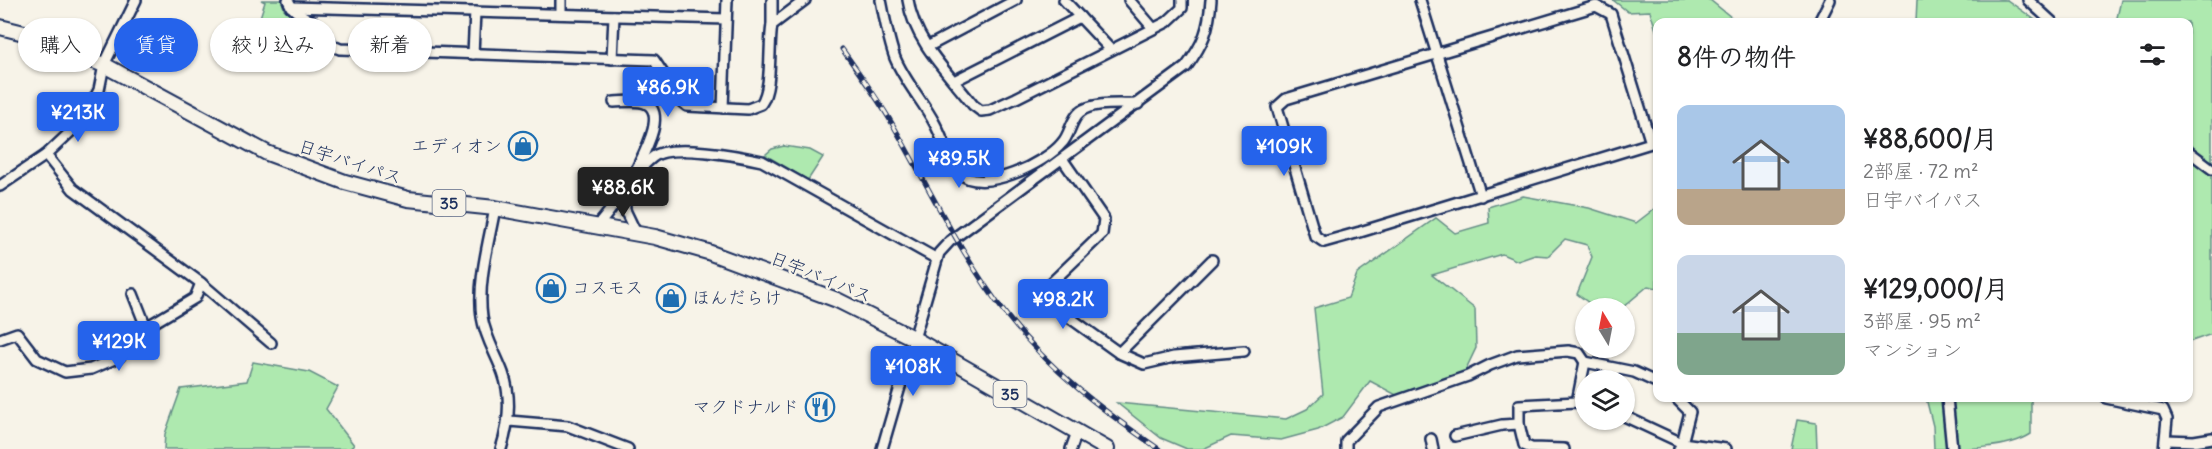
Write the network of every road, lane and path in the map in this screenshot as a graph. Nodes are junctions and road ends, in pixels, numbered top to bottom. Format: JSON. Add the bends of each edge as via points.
{"nodes":[{"id":1,"x":136,"y":0,"type":"edge"},
{"id":2,"x":433,"y":0,"type":"edge"},
{"id":3,"x":561,"y":0,"type":"edge"},
{"id":4,"x":727,"y":0,"type":"edge"},
{"id":5,"x":772,"y":0,"type":"edge"},
{"id":6,"x":805,"y":0,"type":"edge"},
{"id":7,"x":881,"y":0,"type":"edge"},
{"id":8,"x":1016,"y":0,"type":"edge"},
{"id":9,"x":1064,"y":0,"type":"edge"},
{"id":10,"x":1129,"y":0,"type":"edge"},
{"id":11,"x":1182,"y":0,"type":"edge"},
{"id":12,"x":1211,"y":0,"type":"edge"},
{"id":13,"x":1420,"y":0,"type":"edge"},
{"id":14,"x":1830,"y":0,"type":"edge"},
{"id":15,"x":2028,"y":0,"type":"edge"},
{"id":16,"x":912,"y":1,"type":"edge"},
{"id":17,"x":290,"y":4,"type":"edge"},
{"id":18,"x":433,"y":11,"type":"junction"},
{"id":19,"x":475,"y":12,"type":"junction"},
{"id":20,"x":561,"y":14,"type":"junction"},
{"id":21,"x":614,"y":16,"type":"junction"},
{"id":22,"x":1080,"y":17,"type":"junction"},
{"id":23,"x":1821,"y":18,"type":"edge"},
{"id":24,"x":2048,"y":18,"type":"edge"},
{"id":25,"x":726,"y":19,"type":"junction"},
{"id":26,"x":772,"y":25,"type":"junction"},
{"id":27,"x":0,"y":27,"type":"edge"},
{"id":28,"x":1153,"y":28,"type":"junction"},
{"id":29,"x":929,"y":46,"type":"junction"},
{"id":30,"x":1110,"y":49,"type":"junction"},
{"id":31,"x":473,"y":54,"type":"junction"},
{"id":32,"x":1437,"y":55,"type":"junction"},
{"id":33,"x":612,"y":59,"type":"junction"},
{"id":34,"x":104,"y":65,"type":"junction"},
{"id":35,"x":954,"y":81,"type":"junction"},
{"id":36,"x":614,"y":102,"type":"dead end"},
{"id":37,"x":1138,"y":104,"type":"junction"},
{"id":38,"x":723,"y":108,"type":"junction"},
{"id":39,"x":46,"y":154,"type":"junction"},
{"id":40,"x":2193,"y":155,"type":"edge"},
{"id":41,"x":1063,"y":160,"type":"junction"},
{"id":42,"x":2212,"y":170,"type":"edge"},
{"id":43,"x":632,"y":179,"type":"junction"},
{"id":44,"x":0,"y":186,"type":"edge"},
{"id":45,"x":624,"y":190,"type":"junction"},
{"id":46,"x":1480,"y":196,"type":"junction"},
{"id":47,"x":495,"y":208,"type":"junction"},
{"id":48,"x":598,"y":225,"type":"junction"},
{"id":49,"x":636,"y":233,"type":"junction"},
{"id":50,"x":937,"y":259,"type":"junction"},
{"id":51,"x":1212,"y":260,"type":"dead end"},
{"id":52,"x":201,"y":284,"type":"junction"},
{"id":53,"x":133,"y":294,"type":"dead end"},
{"id":54,"x":146,"y":327,"type":"junction"},
{"id":55,"x":914,"y":338,"type":"junction"},
{"id":56,"x":0,"y":339,"type":"edge"},
{"id":57,"x":271,"y":343,"type":"dead end"},
{"id":58,"x":1244,"y":351,"type":"dead end"},
{"id":59,"x":1119,"y":353,"type":"junction"},
{"id":60,"x":1585,"y":362,"type":"junction"},
{"id":61,"x":1584,"y":370,"type":"edge"},
{"id":62,"x":1653,"y":381,"type":"edge"},
{"id":63,"x":1680,"y":402,"type":"edge"},
{"id":64,"x":1947,"y":402,"type":"edge"},
{"id":65,"x":2125,"y":402,"type":"edge"},
{"id":66,"x":1575,"y":403,"type":"edge"},
{"id":67,"x":509,"y":421,"type":"junction"},
{"id":68,"x":1635,"y":422,"type":"edge"},
{"id":69,"x":1519,"y":424,"type":"junction"},
{"id":70,"x":1077,"y":432,"type":"junction"},
{"id":71,"x":1455,"y":436,"type":"dead end"},
{"id":72,"x":2212,"y":438,"type":"edge"},
{"id":73,"x":2165,"y":444,"type":"edge"},
{"id":74,"x":1680,"y":446,"type":"edge"},
{"id":75,"x":501,"y":449,"type":"edge"},
{"id":76,"x":628,"y":449,"type":"edge"},
{"id":77,"x":882,"y":449,"type":"edge"},
{"id":78,"x":1071,"y":449,"type":"edge"},
{"id":79,"x":1107,"y":449,"type":"edge"},
{"id":80,"x":1346,"y":449,"type":"edge"},
{"id":81,"x":1564,"y":449,"type":"edge"},
{"id":82,"x":1726,"y":449,"type":"edge"},
{"id":83,"x":1952,"y":449,"type":"edge"}],
"edges":[{"from":1,"to":34,"type":"street"},
{"from":2,"to":18,"type":"street"},
{"from":3,"to":20,"type":"street"},
{"from":4,"to":25,"type":"street"},
{"from":5,"to":26,"type":"street"},
{"from":6,"to":26,"type":"street"},
{"from":7,"to":37,"type":"street","via":[[896,57],[909,83],[932,117],[959,171],[974,181],[1013,174],[1049,154],[1061,145],[1079,112]]},
{"from":8,"to":29,"type":"street"},
{"from":9,"to":22,"type":"street"},
{"from":10,"to":28,"type":"street"},
{"from":11,"to":28,"type":"street","via":[[1176,15]]},
{"from":12,"to":37,"type":"street","via":[[1209,29],[1199,50],[1186,67]]},
{"from":13,"to":32,"type":"street"},
{"from":14,"to":23,"type":"street"},
{"from":15,"to":24,"type":"street"},
{"from":16,"to":29,"type":"street","via":[[919,38]]},
{"from":17,"to":18,"type":"street"},
{"from":17,"to":31,"type":"street","via":[[317,24],[333,46],[340,49]]},
{"from":18,"to":19,"type":"street"},
{"from":19,"to":20,"type":"street"},
{"from":19,"to":31,"type":"street"},
{"from":20,"to":21,"type":"street"},
{"from":21,"to":25,"type":"street"},
{"from":21,"to":33,"type":"street"},
{"from":22,"to":30,"type":"street"},
{"from":22,"to":35,"type":"street"},
{"from":25,"to":38,"type":"street"},
{"from":26,"to":38,"type":"street","via":[[764,99],[748,109]]},
{"from":27,"to":34,"type":"highway","name":"日宇バイパス","number":"35"},
{"from":28,"to":30,"type":"street"},
{"from":29,"to":35,"type":"street"},
{"from":30,"to":35,"type":"street","via":[[990,111],[973,105]]},
{"from":31,"to":33,"type":"street"},
{"from":32,"to":46,"type":"street"},
{"from":32,"to":46,"type":"street","via":[[1286,99],[1277,107],[1315,236],[1324,242]]},
{"from":32,"to":46,"type":"street","via":[[1596,6],[1611,14],[1615,24],[1651,143]]},
{"from":33,"to":38,"type":"street","via":[[654,60],[687,106]]},
{"from":34,"to":39,"type":"street","via":[[93,105],[84,119]]},
{"from":34,"to":47,"type":"highway","name":"日宇バイパス","number":"35","via":[[267,153],[345,182],[408,199]]},
{"from":36,"to":43,"type":"street","via":[[640,102],[651,107],[654,115],[651,136]]},
{"from":37,"to":41,"type":"street"},
{"from":39,"to":44,"type":"street"},
{"from":39,"to":52,"type":"street","via":[[73,189]]},
{"from":40,"to":42,"type":"street"},
{"from":41,"to":50,"type":"street","via":[[950,241]]},
{"from":41,"to":59,"type":"street","via":[[1104,219],[1102,234],[1047,287],[1048,302]]},
{"from":43,"to":45,"type":"street"},
{"from":43,"to":50,"type":"street","via":[[654,155],[664,151],[762,161]]},
{"from":45,"to":48,"type":"street"},
{"from":45,"to":49,"type":"street","via":[[625,210]]},
{"from":47,"to":48,"type":"highway","name":"日宇バイパス","number":"35"},
{"from":47,"to":67,"type":"street","via":[[481,306],[486,333],[505,381]]},
{"from":48,"to":49,"type":"highway","name":"日宇バイパス","number":"35"},
{"from":49,"to":55,"type":"highway","name":"日宇バイパス","number":"35","via":[[708,252],[826,296]]},
{"from":50,"to":55,"type":"street"},
{"from":51,"to":59,"type":"street"},
{"from":52,"to":54,"type":"street","via":[[195,298]]},
{"from":52,"to":57,"type":"street"},
{"from":53,"to":54,"type":"street"},
{"from":54,"to":56,"type":"street","via":[[119,357],[91,369],[65,372],[38,359],[17,333]]},
{"from":55,"to":70,"type":"highway","number":"35"},
{"from":55,"to":77,"type":"street"},
{"from":58,"to":59,"type":"street","via":[[1174,357],[1144,364]]},
{"from":60,"to":61,"type":"street"},
{"from":60,"to":62,"type":"street","via":[[1634,372]]},
{"from":60,"to":80,"type":"street","via":[[1578,353],[1568,351],[1517,355],[1379,407],[1346,441]]},
{"from":63,"to":74,"type":"street","via":[[1690,412]]},
{"from":64,"to":83,"type":"street"},
{"from":65,"to":73,"type":"street","via":[[2163,410],[2167,419]]},
{"from":66,"to":69,"type":"street","via":[[1519,405]]},
{"from":67,"to":75,"type":"street"},
{"from":67,"to":76,"type":"street","via":[[568,426]]},
{"from":68,"to":74,"type":"street"},
{"from":69,"to":71,"type":"street"},
{"from":69,"to":81,"type":"street","via":[[1524,445]]},
{"from":70,"to":78,"type":"street"},
{"from":70,"to":79,"type":"highway","number":"35"},
{"from":72,"to":73,"type":"street"},
{"from":74,"to":82,"type":"street"}]}
